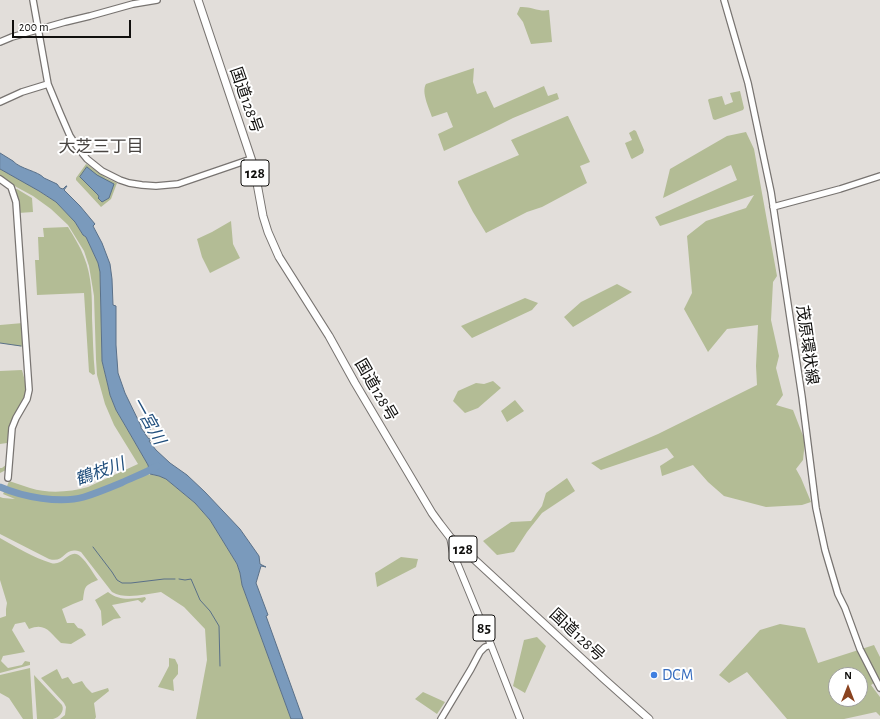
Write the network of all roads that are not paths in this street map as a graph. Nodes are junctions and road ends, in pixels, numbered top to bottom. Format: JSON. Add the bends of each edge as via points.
{"nodes":[{"id":1,"x":33,"y":0,"type":"edge"},
{"id":2,"x":157,"y":0,"type":"edge"},
{"id":3,"x":198,"y":0,"type":"edge"},
{"id":4,"x":724,"y":0,"type":"edge"},
{"id":5,"x":38,"y":30,"type":"junction"},
{"id":6,"x":0,"y":42,"type":"edge"},
{"id":7,"x":48,"y":84,"type":"junction"},
{"id":8,"x":0,"y":102,"type":"edge"},
{"id":9,"x":251,"y":159,"type":"junction"},
{"id":10,"x":880,"y":176,"type":"edge"},
{"id":11,"x":0,"y":179,"type":"edge"},
{"id":12,"x":773,"y":207,"type":"junction"},
{"id":13,"x":8,"y":478,"type":"dead end"},
{"id":14,"x":450,"y":537,"type":"junction"},
{"id":15,"x":491,"y":644,"type":"junction"},
{"id":16,"x":880,"y":688,"type":"edge"},
{"id":17,"x":441,"y":719,"type":"edge"},
{"id":18,"x":520,"y":719,"type":"edge"},
{"id":19,"x":649,"y":719,"type":"edge"}],
"edges":[{"from":1,"to":5,"type":"street"},
{"from":2,"to":5,"type":"street"},
{"from":3,"to":9,"type":"highway","name":"国道128号","number":"128"},
{"from":4,"to":12,"type":"street","name":"茂原環状線","via":[[748,83]]},
{"from":5,"to":6,"type":"street"},
{"from":5,"to":7,"type":"street"},
{"from":7,"to":8,"type":"street"},
{"from":7,"to":9,"type":"street","via":[[70,136],[78,148],[102,171],[120,180],[149,186],[178,184]]},
{"from":9,"to":14,"type":"highway","name":"国道128号","number":"128","via":[[264,222],[279,257],[329,336],[426,503]]},
{"from":10,"to":12,"type":"street"},
{"from":11,"to":13,"type":"street","via":[[10,188],[16,202],[29,390],[12,428]]},
{"from":12,"to":16,"type":"street","name":"茂原環状線","via":[[815,501],[825,550],[838,594],[860,649]]},
{"from":14,"to":15,"type":"main road","number":"85","via":[[453,553]]},
{"from":14,"to":19,"type":"highway","name":"国道128号","number":"128"},
{"from":15,"to":17,"type":"street","via":[[480,652]]},
{"from":15,"to":18,"type":"main road","number":"85"}]}
